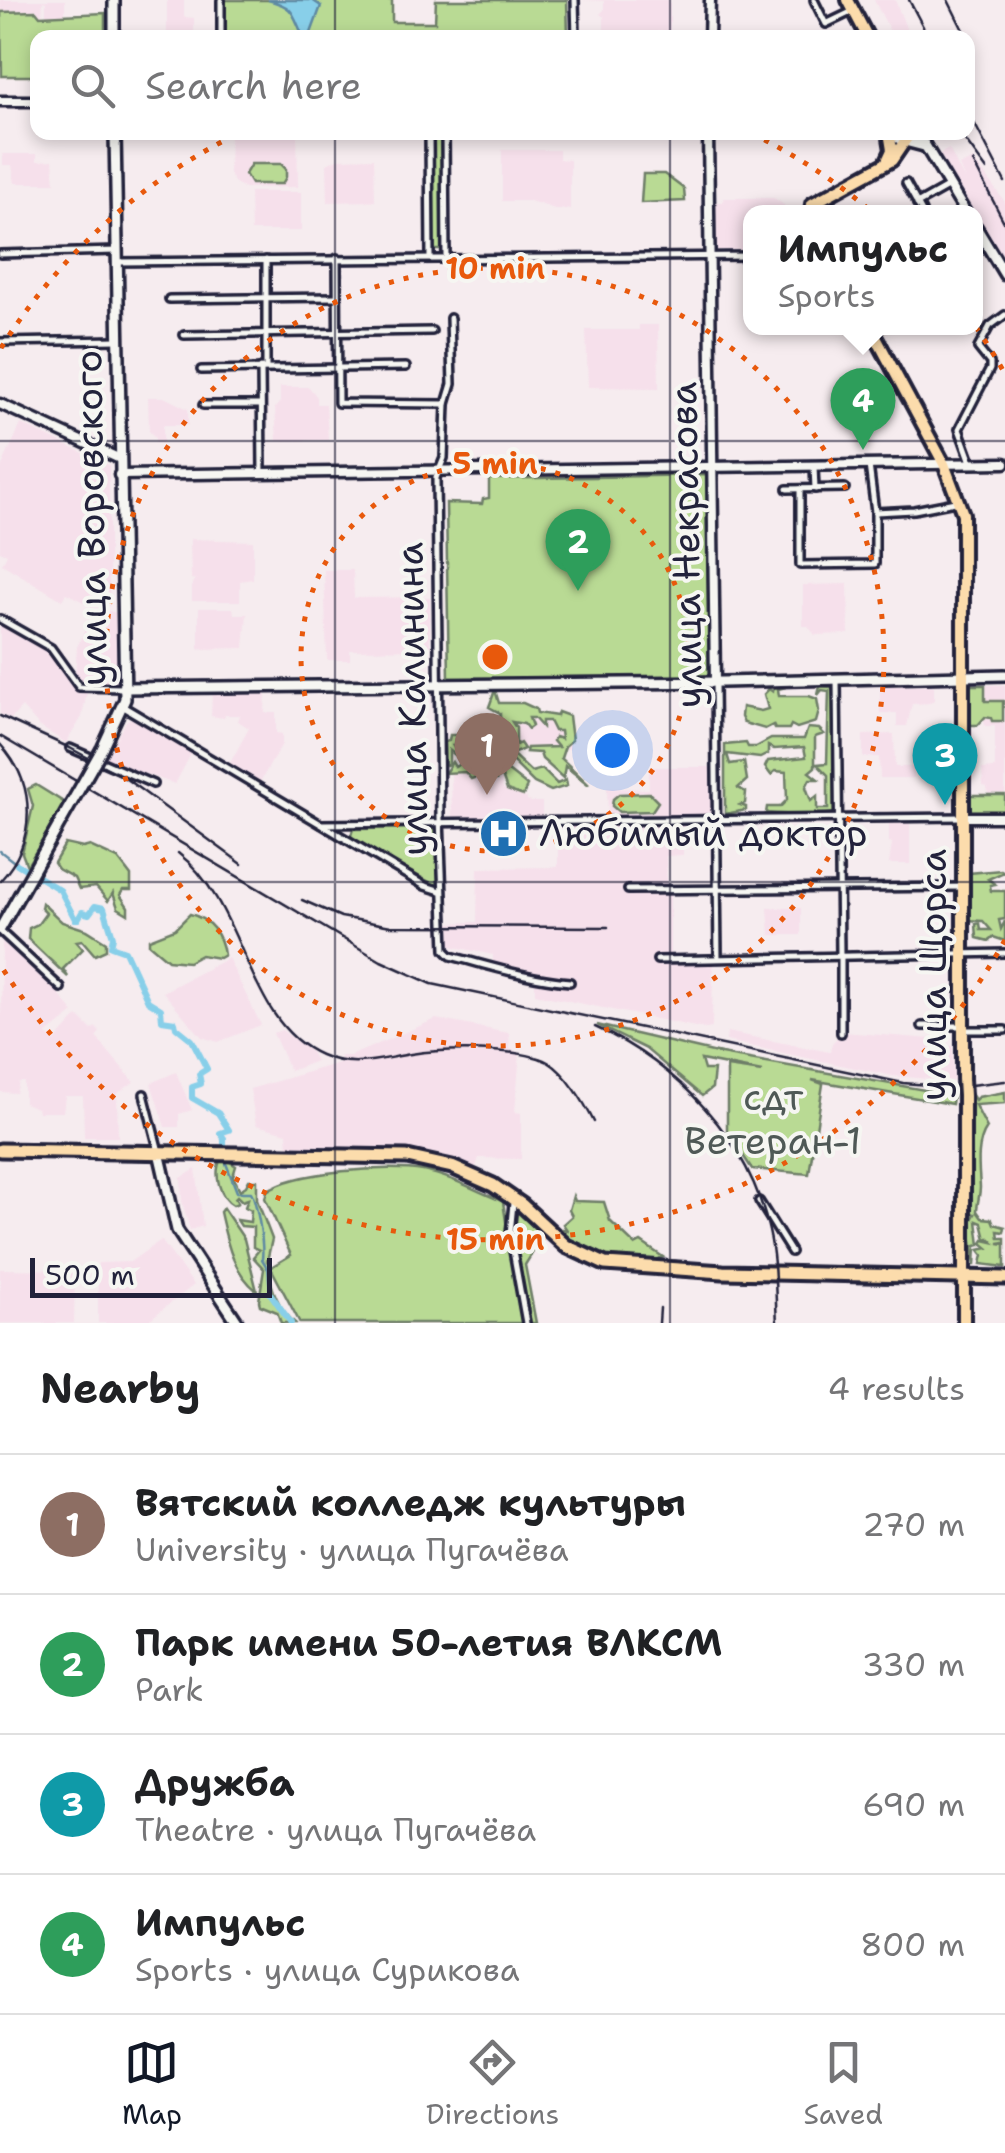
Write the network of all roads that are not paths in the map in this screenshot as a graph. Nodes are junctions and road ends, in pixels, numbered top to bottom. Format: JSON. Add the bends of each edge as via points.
{"nodes":[{"id":1,"x":114,"y":0,"type":"edge"},
{"id":2,"x":221,"y":0,"type":"edge"},
{"id":3,"x":575,"y":0,"type":"edge"},
{"id":4,"x":710,"y":0,"type":"edge"},
{"id":5,"x":814,"y":0,"type":"edge"},
{"id":6,"x":851,"y":5,"type":"edge"},
{"id":7,"x":114,"y":30,"type":"edge"},
{"id":8,"x":221,"y":30,"type":"edge"},
{"id":9,"x":576,"y":30,"type":"edge"},
{"id":10,"x":709,"y":30,"type":"edge"},
{"id":11,"x":864,"y":30,"type":"edge"},
{"id":12,"x":0,"y":101,"type":"edge"},
{"id":13,"x":30,"y":101,"type":"edge"},
{"id":14,"x":115,"y":140,"type":"edge"},
{"id":15,"x":429,"y":140,"type":"edge"},
{"id":16,"x":445,"y":140,"type":"edge"},
{"id":17,"x":708,"y":140,"type":"edge"},
{"id":18,"x":891,"y":140,"type":"edge"},
{"id":19,"x":908,"y":140,"type":"edge"},
{"id":20,"x":916,"y":140,"type":"edge"},
{"id":21,"x":922,"y":146,"type":"junction"},
{"id":22,"x":887,"y":163,"type":"junction"},
{"id":23,"x":906,"y":183,"type":"dead end"},
{"id":24,"x":949,"y":186,"type":"junction"},
{"id":25,"x":917,"y":204,"type":"joint"},
{"id":26,"x":817,"y":205,"type":"edge"},
{"id":27,"x":961,"y":205,"type":"edge"},
{"id":28,"x":983,"y":239,"type":"edge"},
{"id":29,"x":0,"y":254,"type":"edge"},
{"id":30,"x":708,"y":256,"type":"junction"},
{"id":31,"x":743,"y":256,"type":"edge"},
{"id":32,"x":117,"y":257,"type":"junction"},
{"id":33,"x":337,"y":258,"type":"junction"},
{"id":34,"x":430,"y":258,"type":"junction"},
{"id":35,"x":446,"y":258,"type":"junction"},
{"id":36,"x":266,"y":260,"type":"junction"},
{"id":37,"x":1005,"y":275,"type":"edge"},
{"id":38,"x":266,"y":298,"type":"junction"},
{"id":39,"x":337,"y":298,"type":"junction"},
{"id":40,"x":169,"y":299,"type":"dead end"},
{"id":41,"x":1005,"y":315,"type":"edge"},
{"id":42,"x":450,"y":318,"type":"dead end"},
{"id":43,"x":432,"y":331,"type":"dead end"},
{"id":44,"x":337,"y":332,"type":"junction"},
{"id":45,"x":266,"y":334,"type":"junction"},
{"id":46,"x":184,"y":335,"type":"dead end"},
{"id":47,"x":875,"y":335,"type":"edge"},
{"id":48,"x":118,"y":340,"type":"junction"},
{"id":49,"x":0,"y":342,"type":"edge"},
{"id":50,"x":338,"y":367,"type":"junction"},
{"id":51,"x":406,"y":367,"type":"dead end"},
{"id":52,"x":264,"y":368,"type":"junction"},
{"id":53,"x":201,"y":370,"type":"dead end"},
{"id":54,"x":0,"y":396,"type":"edge"},
{"id":55,"x":446,"y":404,"type":"junction"},
{"id":56,"x":203,"y":405,"type":"dead end"},
{"id":57,"x":261,"y":405,"type":"junction"},
{"id":58,"x":3,"y":406,"type":"edge"},
{"id":59,"x":120,"y":459,"type":"junction"},
{"id":60,"x":944,"y":464,"type":"junction"},
{"id":61,"x":972,"y":464,"type":"junction"},
{"id":62,"x":1005,"y":464,"type":"edge"},
{"id":63,"x":869,"y":465,"type":"junction"},
{"id":64,"x":814,"y":466,"type":"junction"},
{"id":65,"x":712,"y":467,"type":"junction"},
{"id":66,"x":439,"y":470,"type":"junction"},
{"id":67,"x":262,"y":473,"type":"junction"},
{"id":68,"x":120,"y":475,"type":"junction"},
{"id":69,"x":815,"y":488,"type":"junction"},
{"id":70,"x":845,"y":488,"type":"dead end"},
{"id":71,"x":787,"y":489,"type":"dead end"},
{"id":72,"x":800,"y":489,"type":"junction"},
{"id":73,"x":961,"y":503,"type":"junction"},
{"id":74,"x":874,"y":512,"type":"junction"},
{"id":75,"x":0,"y":619,"type":"edge"},
{"id":76,"x":961,"y":677,"type":"junction"},
{"id":77,"x":1005,"y":677,"type":"edge"},
{"id":78,"x":837,"y":680,"type":"junction"},
{"id":79,"x":715,"y":682,"type":"junction"},
{"id":80,"x":439,"y":685,"type":"junction"},
{"id":81,"x":124,"y":688,"type":"junction"},
{"id":82,"x":124,"y":708,"type":"junction"},
{"id":83,"x":70,"y":748,"type":"dead end"},
{"id":84,"x":153,"y":784,"type":"dead end"},
{"id":85,"x":962,"y":817,"type":"junction"},
{"id":86,"x":1005,"y":817,"type":"edge"},
{"id":87,"x":840,"y":819,"type":"junction"},
{"id":88,"x":718,"y":820,"type":"junction"},
{"id":89,"x":321,"y":824,"type":"junction"},
{"id":90,"x":440,"y":824,"type":"junction"},
{"id":91,"x":962,"y":886,"type":"junction"},
{"id":92,"x":840,"y":888,"type":"junction"},
{"id":93,"x":718,"y":889,"type":"junction"},
{"id":94,"x":628,"y":890,"type":"dead end"},
{"id":95,"x":442,"y":891,"type":"junction"},
{"id":96,"x":0,"y":930,"type":"edge"},
{"id":97,"x":1005,"y":953,"type":"edge"},
{"id":98,"x":962,"y":954,"type":"junction"},
{"id":99,"x":841,"y":955,"type":"junction"},
{"id":100,"x":718,"y":957,"type":"junction"},
{"id":101,"x":657,"y":960,"type":"dead end"},
{"id":102,"x":570,"y":982,"type":"dead end"},
{"id":103,"x":61,"y":988,"type":"dead end"},
{"id":104,"x":922,"y":1026,"type":"dead end"},
{"id":105,"x":963,"y":1028,"type":"junction"},
{"id":106,"x":1005,"y":1030,"type":"edge"},
{"id":107,"x":840,"y":1033,"type":"dead end"},
{"id":108,"x":144,"y":1094,"type":"dead end"},
{"id":109,"x":0,"y":1148,"type":"edge"},
{"id":110,"x":158,"y":1150,"type":"junction"},
{"id":111,"x":225,"y":1151,"type":"junction"},
{"id":112,"x":514,"y":1199,"type":"junction"},
{"id":113,"x":760,"y":1201,"type":"dead end"},
{"id":114,"x":790,"y":1252,"type":"dead end"},
{"id":115,"x":694,"y":1269,"type":"junction"},
{"id":116,"x":965,"y":1276,"type":"junction"},
{"id":117,"x":1005,"y":1276,"type":"edge"},
{"id":118,"x":238,"y":1323,"type":"edge"},
{"id":119,"x":526,"y":1323,"type":"edge"},
{"id":120,"x":964,"y":1323,"type":"edge"}],
"edges":[{"from":1,"to":7,"type":"main road"},
{"from":2,"to":8,"type":"street"},
{"from":3,"to":9,"type":"street"},
{"from":4,"to":10,"type":"street"},
{"from":5,"to":6,"type":"street","via":[[826,24]]},
{"from":6,"to":11,"type":"main road"},
{"from":12,"to":13,"type":"street"},
{"from":14,"to":32,"type":"main road","name":"улица Воровского"},
{"from":15,"to":34,"type":"street"},
{"from":16,"to":35,"type":"street"},
{"from":17,"to":30,"type":"street","name":"улица Некрасова"},
{"from":18,"to":22,"type":"main road"},
{"from":19,"to":22,"type":"main road"},
{"from":20,"to":21,"type":"main road"},
{"from":21,"to":22,"type":"main road"},
{"from":21,"to":24,"type":"main road"},
{"from":22,"to":26,"type":"main road"},
{"from":23,"to":25,"type":"street"},
{"from":24,"to":25,"type":"street"},
{"from":24,"to":27,"type":"main road"},
{"from":28,"to":37,"type":"main road"},
{"from":29,"to":32,"type":"street"},
{"from":30,"to":31,"type":"street"},
{"from":30,"to":35,"type":"street"},
{"from":30,"to":65,"type":"street","name":"улица Некрасова"},
{"from":32,"to":36,"type":"street"},
{"from":32,"to":48,"type":"main road","name":"улица Воровского"},
{"from":33,"to":34,"type":"street"},
{"from":33,"to":36,"type":"street"},
{"from":33,"to":39,"type":"street"},
{"from":34,"to":35,"type":"street"},
{"from":36,"to":38,"type":"street"},
{"from":38,"to":39,"type":"street"},
{"from":38,"to":40,"type":"street"},
{"from":38,"to":45,"type":"street"},
{"from":39,"to":44,"type":"street"},
{"from":41,"to":61,"type":"street","via":[[978,348],[990,369],[959,429]]},
{"from":42,"to":55,"type":"street","name":"улица Калинина","via":[[452,384]]},
{"from":43,"to":44,"type":"street"},
{"from":44,"to":45,"type":"street"},
{"from":44,"to":50,"type":"street"},
{"from":45,"to":46,"type":"street"},
{"from":45,"to":52,"type":"street"},
{"from":47,"to":60,"type":"main road"},
{"from":48,"to":49,"type":"street"},
{"from":48,"to":59,"type":"main road","name":"улица Воровского"},
{"from":50,"to":51,"type":"street"},
{"from":50,"to":52,"type":"street"},
{"from":50,"to":55,"type":"street","via":[[338,404]]},
{"from":52,"to":53,"type":"street"},
{"from":52,"to":57,"type":"street"},
{"from":54,"to":58,"type":"street"},
{"from":55,"to":66,"type":"street","name":"улица Калинина"},
{"from":56,"to":57,"type":"street"},
{"from":57,"to":67,"type":"street"},
{"from":58,"to":59,"type":"street"},
{"from":59,"to":68,"type":"main road","name":"улица Воровского"},
{"from":60,"to":61,"type":"street"},
{"from":60,"to":63,"type":"street"},
{"from":60,"to":73,"type":"main road"},
{"from":61,"to":62,"type":"street"},
{"from":63,"to":64,"type":"street"},
{"from":63,"to":74,"type":"street"},
{"from":64,"to":65,"type":"street"},
{"from":64,"to":69,"type":"street"},
{"from":65,"to":66,"type":"street"},
{"from":65,"to":79,"type":"street","name":"улица Некрасова"},
{"from":66,"to":67,"type":"street"},
{"from":66,"to":80,"type":"street","name":"улица Калинина"},
{"from":67,"to":68,"type":"street"},
{"from":68,"to":81,"type":"main road","name":"улица Воровского"},
{"from":69,"to":70,"type":"street"},
{"from":69,"to":72,"type":"street"},
{"from":71,"to":72,"type":"street"},
{"from":72,"to":74,"type":"street","via":[[800,565],[875,564]]},
{"from":73,"to":74,"type":"street"},
{"from":73,"to":76,"type":"main road","name":"улица Щорса"},
{"from":75,"to":81,"type":"street","via":[[52,648],[79,688]]},
{"from":76,"to":77,"type":"main road"},
{"from":76,"to":78,"type":"main road"},
{"from":76,"to":85,"type":"main road","name":"улица Щорса"},
{"from":78,"to":79,"type":"main road"},
{"from":78,"to":87,"type":"street"},
{"from":79,"to":80,"type":"main road"},
{"from":79,"to":88,"type":"street","name":"улица Некрасова"},
{"from":80,"to":81,"type":"main road"},
{"from":80,"to":90,"type":"street","name":"улица Калинина"},
{"from":81,"to":82,"type":"main road","name":"улица Воровского"},
{"from":82,"to":89,"type":"street"},
{"from":82,"to":96,"type":"main road","name":"улица Воровского","bridge":true},
{"from":83,"to":84,"type":"street"},
{"from":85,"to":86,"type":"street"},
{"from":85,"to":87,"type":"street"},
{"from":85,"to":91,"type":"main road","name":"улица Щорса"},
{"from":87,"to":88,"type":"street"},
{"from":87,"to":92,"type":"street"},
{"from":88,"to":90,"type":"street"},
{"from":88,"to":93,"type":"street","name":"улица Некрасова"},
{"from":89,"to":90,"type":"street"},
{"from":89,"to":95,"type":"street"},
{"from":90,"to":95,"type":"street","name":"улица Калинина"},
{"from":91,"to":92,"type":"street"},
{"from":91,"to":98,"type":"main road","name":"улица Щорса"},
{"from":92,"to":93,"type":"street"},
{"from":92,"to":99,"type":"street"},
{"from":93,"to":94,"type":"street"},
{"from":93,"to":100,"type":"street","name":"улица Некрасова"},
{"from":95,"to":102,"type":"street","name":"улица Калинина","via":[[449,956]]},
{"from":96,"to":103,"type":"street"},
{"from":97,"to":98,"type":"street"},
{"from":98,"to":99,"type":"street"},
{"from":98,"to":105,"type":"main road","name":"улица Щорса"},
{"from":99,"to":100,"type":"street"},
{"from":99,"to":107,"type":"street"},
{"from":100,"to":101,"type":"street"},
{"from":104,"to":105,"type":"street"},
{"from":105,"to":106,"type":"street"},
{"from":105,"to":116,"type":"main road","name":"улица Щорса","bridge":true},
{"from":108,"to":110,"type":"street"},
{"from":109,"to":110,"type":"highway"},
{"from":110,"to":111,"type":"highway"},
{"from":110,"to":118,"type":"main road","via":[[178,1230]]},
{"from":111,"to":112,"type":"highway","via":[[431,1160]]},
{"from":111,"to":115,"type":"highway","via":[[398,1152],[442,1159],[510,1191],[563,1238],[598,1258]]},
{"from":112,"to":115,"type":"highway","via":[[566,1246],[597,1262]]},
{"from":112,"to":119,"type":"street","via":[[510,1234]]},
{"from":113,"to":114,"type":"street"},
{"from":115,"to":116,"type":"highway"},
{"from":116,"to":117,"type":"highway"},
{"from":116,"to":120,"type":"main road","name":"улица Щорса"}]}
